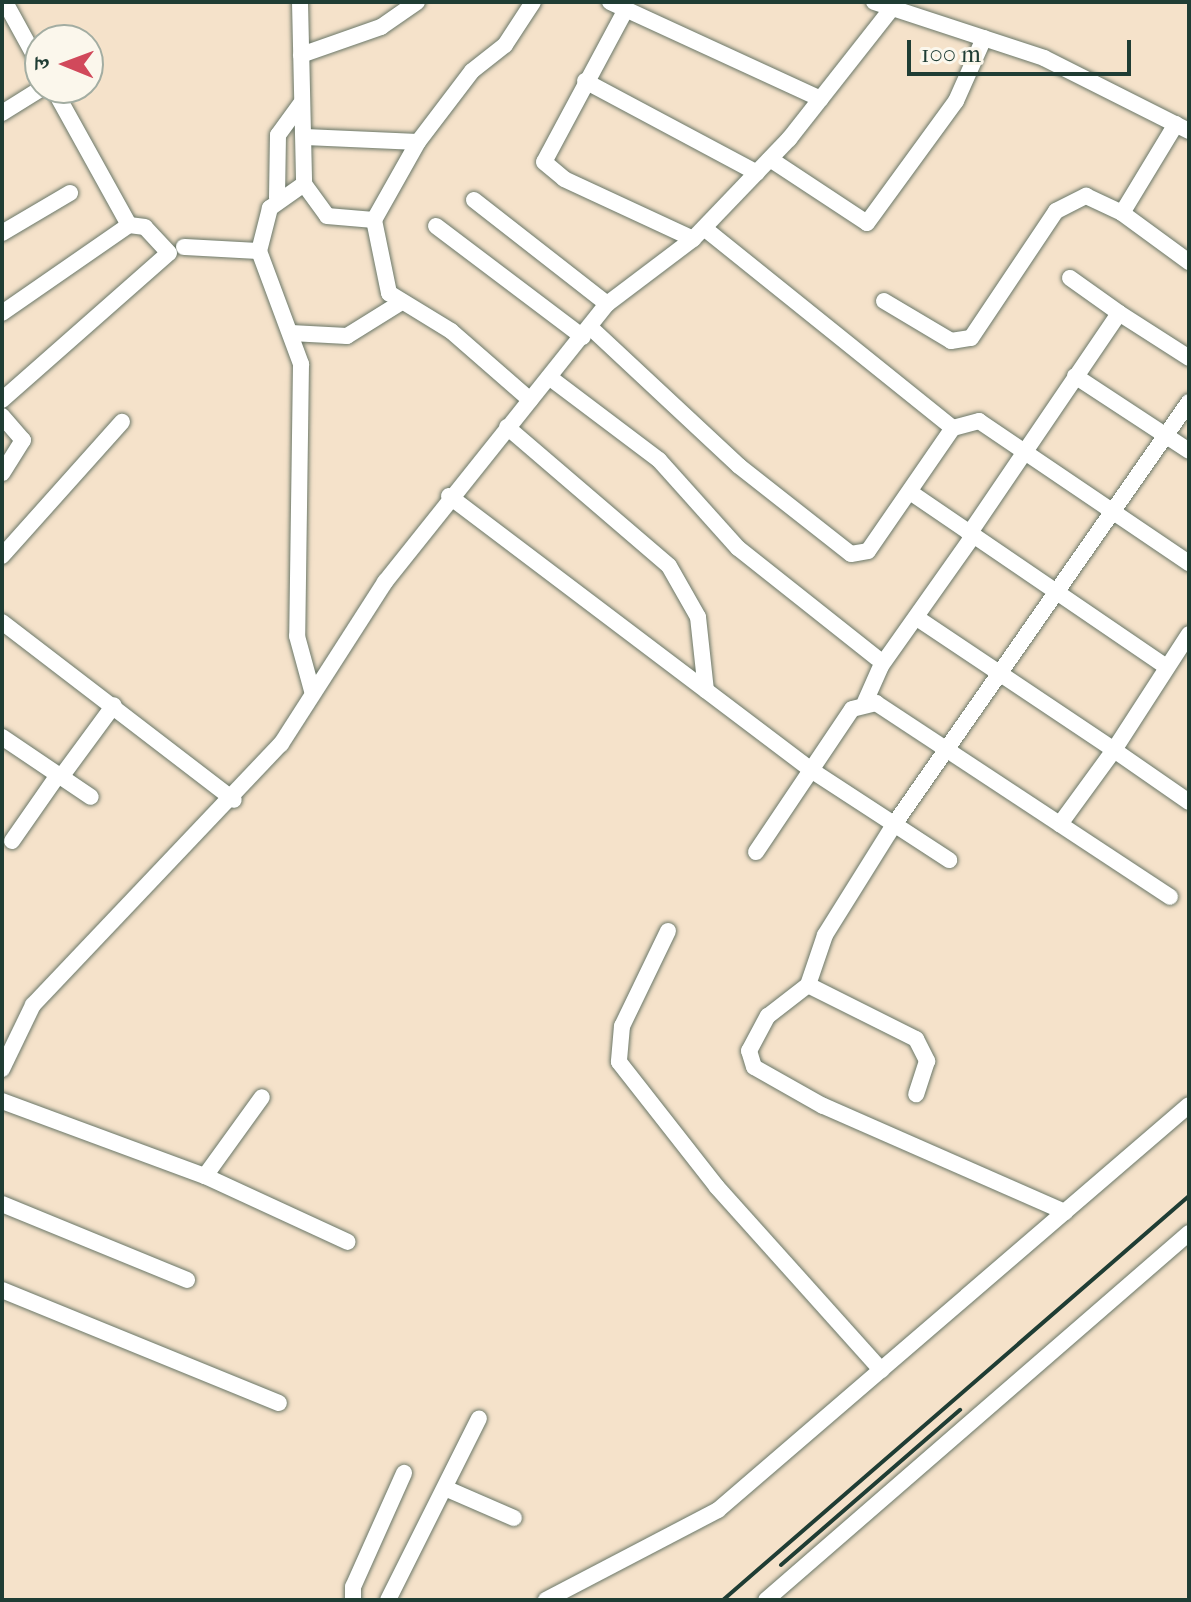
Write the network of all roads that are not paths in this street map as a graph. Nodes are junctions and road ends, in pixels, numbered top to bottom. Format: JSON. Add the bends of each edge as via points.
{"nodes":[{"id":1,"x":5,"y":2,"type":"edge"},
{"id":2,"x":300,"y":2,"type":"edge"},
{"id":3,"x":417,"y":2,"type":"edge"},
{"id":4,"x":533,"y":2,"type":"edge"},
{"id":5,"x":610,"y":2,"type":"edge"},
{"id":6,"x":874,"y":2,"type":"edge"},
{"id":7,"x":895,"y":6,"type":"edge"},
{"id":8,"x":625,"y":11,"type":"junction"},
{"id":9,"x":24,"y":37,"type":"edge"},
{"id":10,"x":984,"y":38,"type":"junction"},
{"id":11,"x":301,"y":55,"type":"junction"},
{"id":12,"x":585,"y":81,"type":"junction"},
{"id":13,"x":24,"y":99,"type":"edge"},
{"id":14,"x":821,"y":99,"type":"junction"},
{"id":15,"x":301,"y":103,"type":"junction"},
{"id":16,"x":62,"y":104,"type":"edge"},
{"id":17,"x":2,"y":113,"type":"edge"},
{"id":18,"x":1182,"y":127,"type":"edge"},
{"id":19,"x":305,"y":137,"type":"junction"},
{"id":20,"x":418,"y":142,"type":"junction"},
{"id":21,"x":770,"y":159,"type":"junction"},
{"id":22,"x":757,"y":173,"type":"junction"},
{"id":23,"x":304,"y":184,"type":"junction"},
{"id":24,"x":70,"y":193,"type":"dead end"},
{"id":25,"x":277,"y":198,"type":"junction"},
{"id":26,"x":474,"y":200,"type":"dead end"},
{"id":27,"x":1122,"y":213,"type":"junction"},
{"id":28,"x":374,"y":220,"type":"junction"},
{"id":29,"x":129,"y":225,"type":"junction"},
{"id":30,"x":436,"y":226,"type":"dead end"},
{"id":31,"x":2,"y":233,"type":"edge"},
{"id":32,"x":699,"y":234,"type":"junction"},
{"id":33,"x":184,"y":247,"type":"dead end"},
{"id":34,"x":259,"y":251,"type":"junction"},
{"id":35,"x":1189,"y":262,"type":"edge"},
{"id":36,"x":1070,"y":278,"type":"dead end"},
{"id":37,"x":884,"y":301,"type":"dead end"},
{"id":38,"x":400,"y":303,"type":"junction"},
{"id":39,"x":607,"y":304,"type":"junction"},
{"id":40,"x":2,"y":313,"type":"edge"},
{"id":41,"x":1119,"y":313,"type":"junction"},
{"id":42,"x":586,"y":332,"type":"junction"},
{"id":43,"x":291,"y":333,"type":"junction"},
{"id":44,"x":1189,"y":358,"type":"edge"},
{"id":45,"x":1075,"y":376,"type":"junction"},
{"id":46,"x":549,"y":377,"type":"junction"},
{"id":47,"x":2,"y":400,"type":"edge"},
{"id":48,"x":530,"y":400,"type":"junction"},
{"id":49,"x":1189,"y":402,"type":"edge"},
{"id":50,"x":2,"y":416,"type":"edge"},
{"id":51,"x":122,"y":422,"type":"dead end"},
{"id":52,"x":507,"y":427,"type":"junction"},
{"id":53,"x":953,"y":428,"type":"junction"},
{"id":54,"x":1166,"y":434,"type":"junction"},
{"id":55,"x":1189,"y":451,"type":"edge"},
{"id":56,"x":1024,"y":455,"type":"junction"},
{"id":57,"x":2,"y":473,"type":"edge"},
{"id":58,"x":910,"y":492,"type":"junction"},
{"id":59,"x":449,"y":496,"type":"junction"},
{"id":60,"x":1111,"y":511,"type":"junction"},
{"id":61,"x":971,"y":535,"type":"junction"},
{"id":62,"x":2,"y":556,"type":"edge"},
{"id":63,"x":1189,"y":563,"type":"edge"},
{"id":64,"x":1053,"y":588,"type":"junction"},
{"id":65,"x":920,"y":620,"type":"junction"},
{"id":66,"x":2,"y":622,"type":"edge"},
{"id":67,"x":1189,"y":634,"type":"edge"},
{"id":68,"x":877,"y":658,"type":"dead end"},
{"id":69,"x":1167,"y":667,"type":"junction"},
{"id":70,"x":998,"y":671,"type":"junction"},
{"id":71,"x":312,"y":691,"type":"junction"},
{"id":72,"x":706,"y":691,"type":"junction"},
{"id":73,"x":865,"y":702,"type":"junction"},
{"id":74,"x":114,"y":705,"type":"junction"},
{"id":75,"x":2,"y":737,"type":"edge"},
{"id":76,"x":946,"y":748,"type":"junction"},
{"id":77,"x":1114,"y":750,"type":"junction"},
{"id":78,"x":811,"y":770,"type":"junction"},
{"id":79,"x":60,"y":776,"type":"junction"},
{"id":80,"x":91,"y":797,"type":"dead end"},
{"id":81,"x":234,"y":800,"type":"junction"},
{"id":82,"x":1189,"y":802,"type":"edge"},
{"id":83,"x":1060,"y":824,"type":"junction"},
{"id":84,"x":893,"y":826,"type":"junction"},
{"id":85,"x":12,"y":841,"type":"dead end"},
{"id":86,"x":756,"y":852,"type":"dead end"},
{"id":87,"x":949,"y":860,"type":"dead end"},
{"id":88,"x":1170,"y":897,"type":"dead end"},
{"id":89,"x":668,"y":931,"type":"dead end"},
{"id":90,"x":808,"y":985,"type":"junction"},
{"id":91,"x":2,"y":1069,"type":"edge"},
{"id":92,"x":916,"y":1094,"type":"dead end"},
{"id":93,"x":262,"y":1097,"type":"dead end"},
{"id":94,"x":2,"y":1101,"type":"edge"},
{"id":95,"x":1189,"y":1105,"type":"edge"},
{"id":96,"x":205,"y":1176,"type":"junction"},
{"id":97,"x":2,"y":1204,"type":"edge"},
{"id":98,"x":1065,"y":1212,"type":"junction"},
{"id":99,"x":1189,"y":1233,"type":"edge"},
{"id":100,"x":348,"y":1242,"type":"dead end"},
{"id":101,"x":187,"y":1280,"type":"dead end"},
{"id":102,"x":2,"y":1290,"type":"edge"},
{"id":103,"x":881,"y":1370,"type":"junction"},
{"id":104,"x":279,"y":1403,"type":"dead end"},
{"id":105,"x":479,"y":1418,"type":"dead end"},
{"id":106,"x":404,"y":1473,"type":"dead end"},
{"id":107,"x":445,"y":1488,"type":"junction"},
{"id":108,"x":514,"y":1518,"type":"dead end"},
{"id":109,"x":353,"y":1600,"type":"edge"},
{"id":110,"x":388,"y":1600,"type":"edge"},
{"id":111,"x":546,"y":1600,"type":"edge"},
{"id":112,"x":766,"y":1600,"type":"edge"}],
"edges":[{"from":1,"to":9,"type":"street"},
{"from":2,"to":11,"type":"street"},
{"from":3,"to":11,"type":"street","via":[[381,27]]},
{"from":4,"to":20,"type":"street","via":[[505,45],[472,71]]},
{"from":5,"to":8,"type":"street"},
{"from":6,"to":7,"type":"street"},
{"from":7,"to":10,"type":"street"},
{"from":7,"to":14,"type":"street"},
{"from":8,"to":12,"type":"street"},
{"from":8,"to":14,"type":"street"},
{"from":10,"to":18,"type":"street","via":[[1079,74]]},
{"from":10,"to":21,"type":"street","via":[[956,101],[867,223]]},
{"from":11,"to":15,"type":"street"},
{"from":12,"to":22,"type":"street"},
{"from":12,"to":32,"type":"street","via":[[552,142],[544,162],[549,170]]},
{"from":13,"to":17,"type":"street"},
{"from":14,"to":21,"type":"street"},
{"from":15,"to":19,"type":"street"},
{"from":15,"to":25,"type":"street","via":[[280,128]]},
{"from":16,"to":29,"type":"street"},
{"from":18,"to":27,"type":"street"},
{"from":19,"to":20,"type":"street"},
{"from":19,"to":23,"type":"street"},
{"from":20,"to":28,"type":"street"},
{"from":21,"to":22,"type":"street"},
{"from":22,"to":32,"type":"street"},
{"from":23,"to":25,"type":"street"},
{"from":23,"to":28,"type":"street","via":[[327,216]]},
{"from":24,"to":31,"type":"street"},
{"from":25,"to":34,"type":"street"},
{"from":26,"to":39,"type":"street"},
{"from":27,"to":35,"type":"street"},
{"from":27,"to":37,"type":"street","via":[[1086,196],[1056,211],[971,338],[951,341]]},
{"from":28,"to":38,"type":"street","via":[[389,293]]},
{"from":29,"to":40,"type":"street"},
{"from":29,"to":47,"type":"street","via":[[145,227],[169,253]]},
{"from":30,"to":42,"type":"street"},
{"from":32,"to":39,"type":"street"},
{"from":32,"to":53,"type":"street"},
{"from":33,"to":34,"type":"street"},
{"from":34,"to":43,"type":"street"},
{"from":36,"to":41,"type":"street"},
{"from":38,"to":43,"type":"street","via":[[347,336]]},
{"from":38,"to":48,"type":"street","via":[[451,331]]},
{"from":39,"to":42,"type":"street"},
{"from":41,"to":44,"type":"street"},
{"from":41,"to":45,"type":"street"},
{"from":42,"to":46,"type":"street"},
{"from":42,"to":58,"type":"street","via":[[839,550],[868,551]]},
{"from":43,"to":71,"type":"street","via":[[301,364],[297,636]]},
{"from":45,"to":54,"type":"street"},
{"from":45,"to":56,"type":"street"},
{"from":46,"to":48,"type":"street"},
{"from":46,"to":68,"type":"street","via":[[669,469],[738,548]]},
{"from":48,"to":52,"type":"street"},
{"from":49,"to":54,"type":"street"},
{"from":50,"to":57,"type":"street","via":[[23,440]]},
{"from":51,"to":62,"type":"street"},
{"from":52,"to":59,"type":"street"},
{"from":52,"to":72,"type":"street","via":[[669,566],[698,617]]},
{"from":53,"to":56,"type":"street","via":[[979,421]]},
{"from":53,"to":58,"type":"street"},
{"from":54,"to":55,"type":"street"},
{"from":54,"to":60,"type":"street"},
{"from":56,"to":60,"type":"street"},
{"from":56,"to":61,"type":"street"},
{"from":58,"to":61,"type":"street"},
{"from":59,"to":71,"type":"street"},
{"from":59,"to":72,"type":"street"},
{"from":60,"to":63,"type":"street"},
{"from":60,"to":64,"type":"street"},
{"from":61,"to":64,"type":"street"},
{"from":61,"to":65,"type":"street"},
{"from":64,"to":69,"type":"street"},
{"from":64,"to":70,"type":"street"},
{"from":65,"to":70,"type":"street"},
{"from":65,"to":73,"type":"street","via":[[881,666]]},
{"from":66,"to":74,"type":"street"},
{"from":67,"to":69,"type":"street"},
{"from":69,"to":77,"type":"street"},
{"from":70,"to":76,"type":"street"},
{"from":70,"to":77,"type":"street"},
{"from":71,"to":81,"type":"street","via":[[281,744]]},
{"from":72,"to":78,"type":"street"},
{"from":73,"to":76,"type":"street"},
{"from":73,"to":78,"type":"street","via":[[852,709]]},
{"from":74,"to":79,"type":"street"},
{"from":74,"to":81,"type":"street"},
{"from":75,"to":79,"type":"street"},
{"from":76,"to":83,"type":"street"},
{"from":76,"to":84,"type":"street"},
{"from":77,"to":82,"type":"street"},
{"from":77,"to":83,"type":"street"},
{"from":78,"to":84,"type":"street"},
{"from":78,"to":86,"type":"street"},
{"from":79,"to":80,"type":"street"},
{"from":79,"to":85,"type":"street"},
{"from":81,"to":91,"type":"street","via":[[33,1005]]},
{"from":83,"to":88,"type":"street"},
{"from":84,"to":87,"type":"street"},
{"from":84,"to":90,"type":"street","via":[[825,935]]},
{"from":89,"to":103,"type":"street","via":[[622,1026],[619,1062],[717,1187]]},
{"from":90,"to":92,"type":"street","via":[[916,1039],[927,1061]]},
{"from":90,"to":98,"type":"street","via":[[761,1026],[749,1051],[754,1067],[823,1106]]},
{"from":93,"to":96,"type":"street"},
{"from":94,"to":96,"type":"street"},
{"from":95,"to":98,"type":"street"},
{"from":96,"to":100,"type":"street"},
{"from":97,"to":101,"type":"street"},
{"from":98,"to":103,"type":"street"},
{"from":99,"to":112,"type":"street"},
{"from":102,"to":104,"type":"street"},
{"from":103,"to":111,"type":"street","via":[[718,1510]]},
{"from":105,"to":107,"type":"street"},
{"from":106,"to":109,"type":"street","via":[[353,1587]]},
{"from":107,"to":108,"type":"street"},
{"from":107,"to":110,"type":"street"}]}
